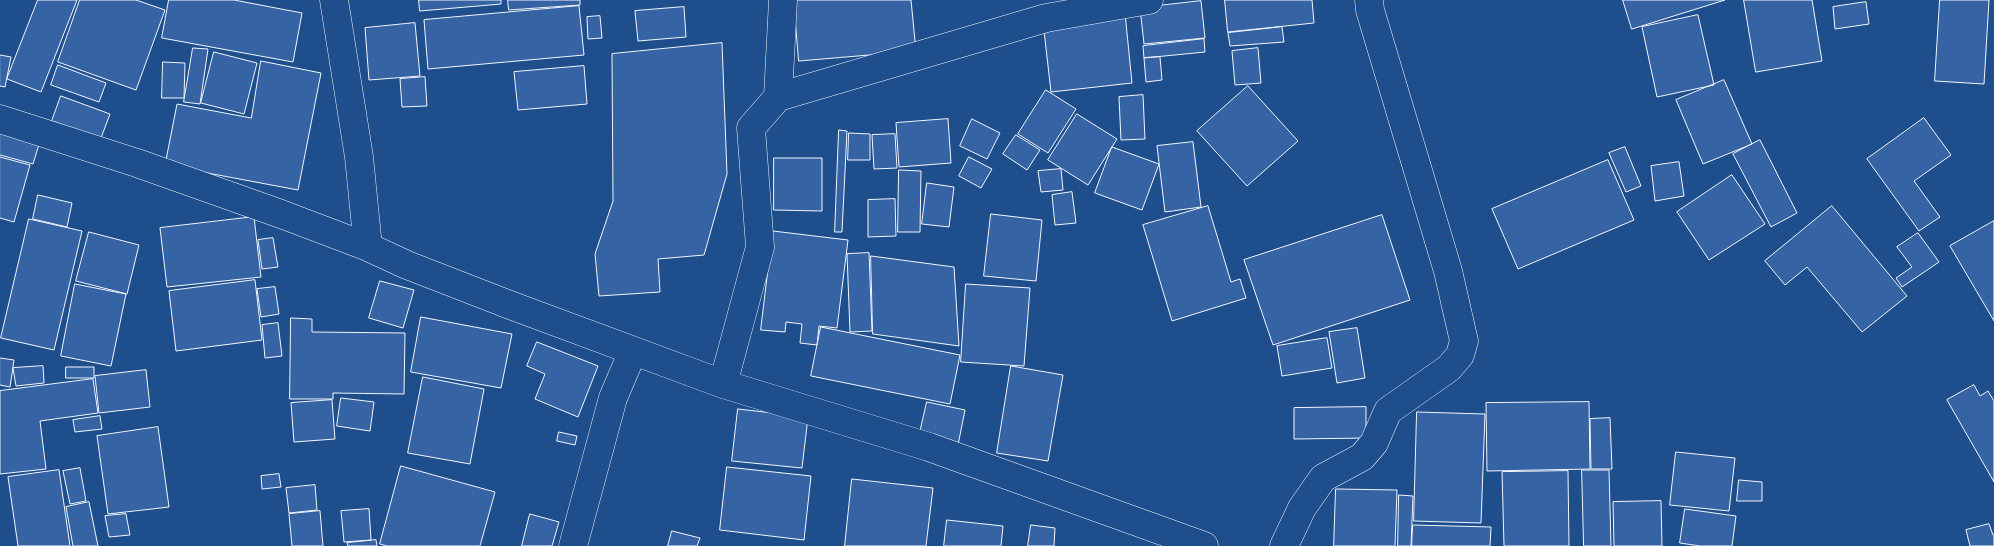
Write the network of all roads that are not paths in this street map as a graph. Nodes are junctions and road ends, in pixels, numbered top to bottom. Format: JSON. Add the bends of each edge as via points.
{"nodes":[{"id":1,"x":334,"y":0,"type":"edge"},
{"id":2,"x":783,"y":0,"type":"edge"},
{"id":3,"x":1149,"y":0,"type":"edge"},
{"id":4,"x":1369,"y":0,"type":"edge"},
{"id":5,"x":778,"y":97,"type":"junction"},
{"id":6,"x":0,"y":119,"type":"edge"},
{"id":7,"x":368,"y":247,"type":"junction"},
{"id":8,"x":633,"y":351,"type":"junction"},
{"id":9,"x":723,"y":384,"type":"junction"},
{"id":10,"x":573,"y":546,"type":"edge"},
{"id":11,"x":1204,"y":546,"type":"edge"},
{"id":12,"x":1284,"y":546,"type":"edge"}],
"edges":[{"from":1,"to":7,"type":"street","via":[[359,157]]},
{"from":2,"to":5,"type":"street"},
{"from":3,"to":5,"type":"street","via":[[1046,18]]},
{"from":4,"to":12,"type":"street","via":[[1448,271],[1464,341],[1460,355],[1449,368],[1388,411],[1374,443],[1362,457],[1323,478],[1302,508]]},
{"from":5,"to":9,"type":"street","via":[[751,128],[760,248]]},
{"from":6,"to":7,"type":"street","via":[[137,162]]},
{"from":7,"to":8,"type":"street","via":[[407,265]]},
{"from":8,"to":9,"type":"street"},
{"from":8,"to":10,"type":"street","via":[[613,398]]},
{"from":9,"to":11,"type":"street","via":[[929,448]]}]}
